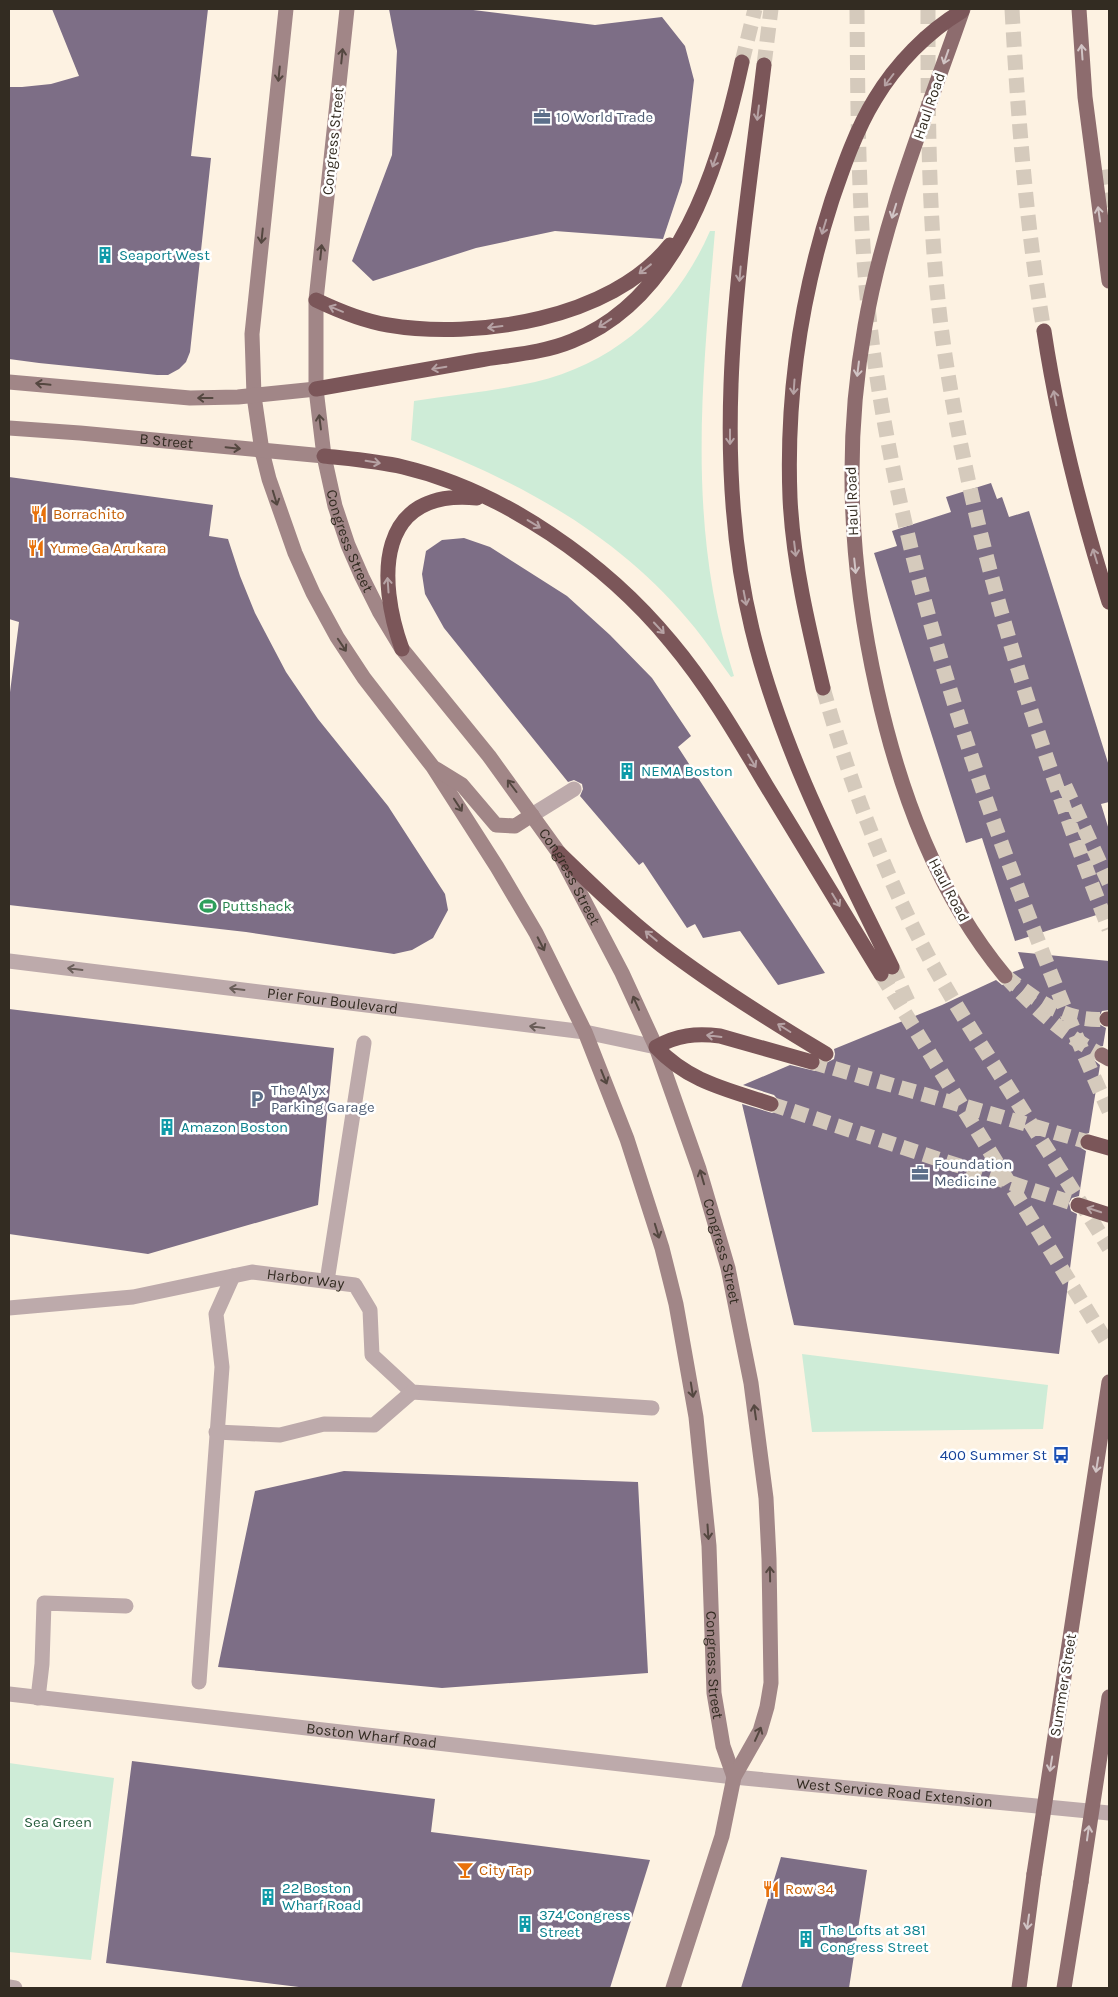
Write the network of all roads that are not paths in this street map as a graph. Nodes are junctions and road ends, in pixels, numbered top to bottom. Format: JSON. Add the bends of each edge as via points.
{"nodes":[{"id":1,"x":286,"y":9,"type":"edge"},
{"id":2,"x":347,"y":9,"type":"edge"},
{"id":3,"x":963,"y":9,"type":"edge"},
{"id":4,"x":1079,"y":9,"type":"edge"},
{"id":5,"x":742,"y":62,"type":"tunnel mouth"},
{"id":6,"x":764,"y":65,"type":"tunnel mouth"},
{"id":7,"x":697,"y":204,"type":"junction"},
{"id":8,"x":1109,"y":281,"type":"edge"},
{"id":9,"x":316,"y":300,"type":"junction"},
{"id":10,"x":1044,"y":331,"type":"tunnel mouth"},
{"id":11,"x":9,"y":382,"type":"edge"},
{"id":12,"x":316,"y":389,"type":"junction"},
{"id":13,"x":254,"y":396,"type":"junction"},
{"id":14,"x":9,"y":428,"type":"edge"},
{"id":15,"x":262,"y":450,"type":"junction"},
{"id":16,"x":324,"y":456,"type":"junction"},
{"id":17,"x":492,"y":501,"type":"junction"},
{"id":18,"x":1109,"y":602,"type":"edge"},
{"id":19,"x":402,"y":649,"type":"junction"},
{"id":20,"x":823,"y":688,"type":"tunnel mouth"},
{"id":21,"x":433,"y":767,"type":"junction"},
{"id":22,"x":574,"y":789,"type":"dead end"},
{"id":23,"x":532,"y":815,"type":"junction"},
{"id":24,"x":559,"y":854,"type":"junction"},
{"id":25,"x":9,"y":960,"type":"edge"},
{"id":26,"x":1005,"y":976,"type":"dead end"},
{"id":27,"x":585,"y":1032,"type":"junction"},
{"id":28,"x":364,"y":1043,"type":"dead end"},
{"id":29,"x":656,"y":1047,"type":"junction"},
{"id":30,"x":826,"y":1054,"type":"tunnel mouth"},
{"id":31,"x":812,"y":1062,"type":"tunnel mouth"},
{"id":32,"x":770,"y":1104,"type":"tunnel mouth"},
{"id":33,"x":1088,"y":1142,"type":"tunnel mouth"},
{"id":34,"x":1109,"y":1148,"type":"edge"},
{"id":35,"x":1078,"y":1205,"type":"tunnel mouth"},
{"id":36,"x":1109,"y":1215,"type":"edge"},
{"id":37,"x":233,"y":1276,"type":"junction"},
{"id":38,"x":327,"y":1281,"type":"junction"},
{"id":39,"x":9,"y":1308,"type":"edge"},
{"id":40,"x":1109,"y":1382,"type":"edge"},
{"id":41,"x":412,"y":1392,"type":"junction"},
{"id":42,"x":652,"y":1408,"type":"dead end"},
{"id":43,"x":216,"y":1432,"type":"junction"},
{"id":44,"x":126,"y":1606,"type":"dead end"},
{"id":45,"x":199,"y":1682,"type":"dead end"},
{"id":46,"x":9,"y":1694,"type":"edge"},
{"id":47,"x":1109,"y":1697,"type":"edge"},
{"id":48,"x":38,"y":1698,"type":"junction"},
{"id":49,"x":734,"y":1777,"type":"junction"},
{"id":50,"x":1109,"y":1813,"type":"edge"},
{"id":51,"x":9,"y":1988,"type":"edge"},
{"id":52,"x":15,"y":1988,"type":"edge"},
{"id":53,"x":673,"y":1988,"type":"edge"},
{"id":54,"x":1019,"y":1988,"type":"edge"},
{"id":55,"x":1064,"y":1988,"type":"edge"}],
"edges":[{"from":1,"to":13,"type":"main road","name":"Congress Street","one_way":true,"via":[[252,334]]},
{"from":9,"to":2,"type":"main road","name":"Congress Street","one_way":true},
{"from":3,"to":20,"type":"highway","one_way":true,"via":[[920,42],[876,97],[862,122],[838,182],[808,288],[794,379],[790,498],[801,586]]},
{"from":3,"to":26,"type":"main road","name":"Haul Road","one_way":true,"via":[[899,194],[872,292],[853,416],[852,510],[857,580],[867,648],[883,720],[905,791],[932,861],[957,909]]},
{"from":8,"to":4,"type":"main road","one_way":true,"via":[[1085,97]]},
{"from":5,"to":7,"type":"highway","one_way":true,"via":[[722,142]]},
{"from":6,"to":17,"type":"highway","via":[[743,243],[732,375],[731,486],[738,555],[752,629],[782,730],[886,970],[727,720],[670,641],[586,560],[540,528]]},
{"from":7,"to":9,"type":"highway","one_way":true,"via":[[665,250],[641,272],[597,298],[548,317],[484,328],[423,329],[367,320]]},
{"from":7,"to":12,"type":"highway","one_way":true,"via":[[671,256],[646,289],[620,313],[584,336],[547,349]]},
{"from":9,"to":12,"type":"main road","name":"Congress Street"},
{"from":18,"to":10,"type":"highway","one_way":true,"via":[[1059,420]]},
{"from":13,"to":11,"type":"main road","one_way":true,"via":[[190,398]]},
{"from":12,"to":13,"type":"main road"},
{"from":16,"to":12,"type":"main road","name":"Congress Street","one_way":true},
{"from":13,"to":15,"type":"main road","name":"Congress Street"},
{"from":14,"to":15,"type":"main road","name":"B Street","one_way":true},
{"from":15,"to":16,"type":"main road","name":"B Street"},
{"from":15,"to":21,"type":"main road","name":"Congress Street","one_way":true,"via":[[279,513],[313,593],[337,638]]},
{"from":16,"to":17,"type":"highway","one_way":true,"via":[[404,468]]},
{"from":16,"to":19,"type":"main road","name":"Congress Street","via":[[348,545],[379,611]]},
{"from":19,"to":17,"type":"highway","one_way":true,"via":[[392,619],[388,587],[388,562],[397,532],[408,517],[433,501],[467,497]]},
{"from":23,"to":19,"type":"main road","name":"Congress Street","one_way":true,"via":[[490,756]]},
{"from":21,"to":23,"type":"main road","via":[[462,785],[496,825],[514,826]]},
{"from":21,"to":27,"type":"main road","name":"Congress Street","one_way":true,"via":[[536,933]]},
{"from":22,"to":23,"type":"street"},
{"from":23,"to":24,"type":"main road","name":"Congress Street"},
{"from":29,"to":24,"type":"main road","name":"Congress Street","one_way":true,"via":[[606,940]]},
{"from":30,"to":24,"type":"highway","one_way":true,"via":[[660,944]]},
{"from":27,"to":25,"type":"street","name":"Pier Four Boulevard","one_way":true},
{"from":27,"to":29,"type":"street","name":"Pier Four Boulevard"},
{"from":27,"to":49,"type":"main road","name":"Congress Street","one_way":true,"via":[[645,1191],[676,1304],[704,1483],[714,1693],[723,1746]]},
{"from":28,"to":38,"type":"street"},
{"from":31,"to":29,"type":"highway","one_way":true,"via":[[711,1035],[685,1035]]},
{"from":29,"to":32,"type":"highway","via":[[669,1061],[702,1081]]},
{"from":49,"to":29,"type":"main road","name":"Congress Street","one_way":true,"via":[[760,1731],[770,1682],[766,1498],[751,1383],[728,1268],[699,1169]]},
{"from":33,"to":34,"type":"highway"},
{"from":36,"to":35,"type":"highway","one_way":true},
{"from":37,"to":38,"type":"street","name":"Harbor Way","via":[[252,1272]]},
{"from":37,"to":39,"type":"street","name":"Harbor Way","via":[[133,1297]]},
{"from":37,"to":43,"type":"street","via":[[216,1314],[222,1367]]},
{"from":38,"to":41,"type":"street","name":"Harbor Way","via":[[355,1284],[370,1310],[372,1355]]},
{"from":40,"to":54,"type":"main road","name":"Summer Street","one_way":true,"bridge":true},
{"from":41,"to":42,"type":"street"},
{"from":41,"to":43,"type":"street","via":[[374,1425],[324,1424],[280,1435]]},
{"from":43,"to":45,"type":"street"},
{"from":44,"to":48,"type":"street","via":[[44,1603]]},
{"from":46,"to":48,"type":"street","name":"Boston Wharf Road"},
{"from":55,"to":47,"type":"main road","one_way":true,"bridge":true},
{"from":48,"to":49,"type":"street","name":"Boston Wharf Road"},
{"from":49,"to":50,"type":"street","name":"West Service Road Extension"},
{"from":49,"to":53,"type":"main road","name":"Congress Street","via":[[722,1836]]},
{"from":51,"to":52,"type":"street"}]}
